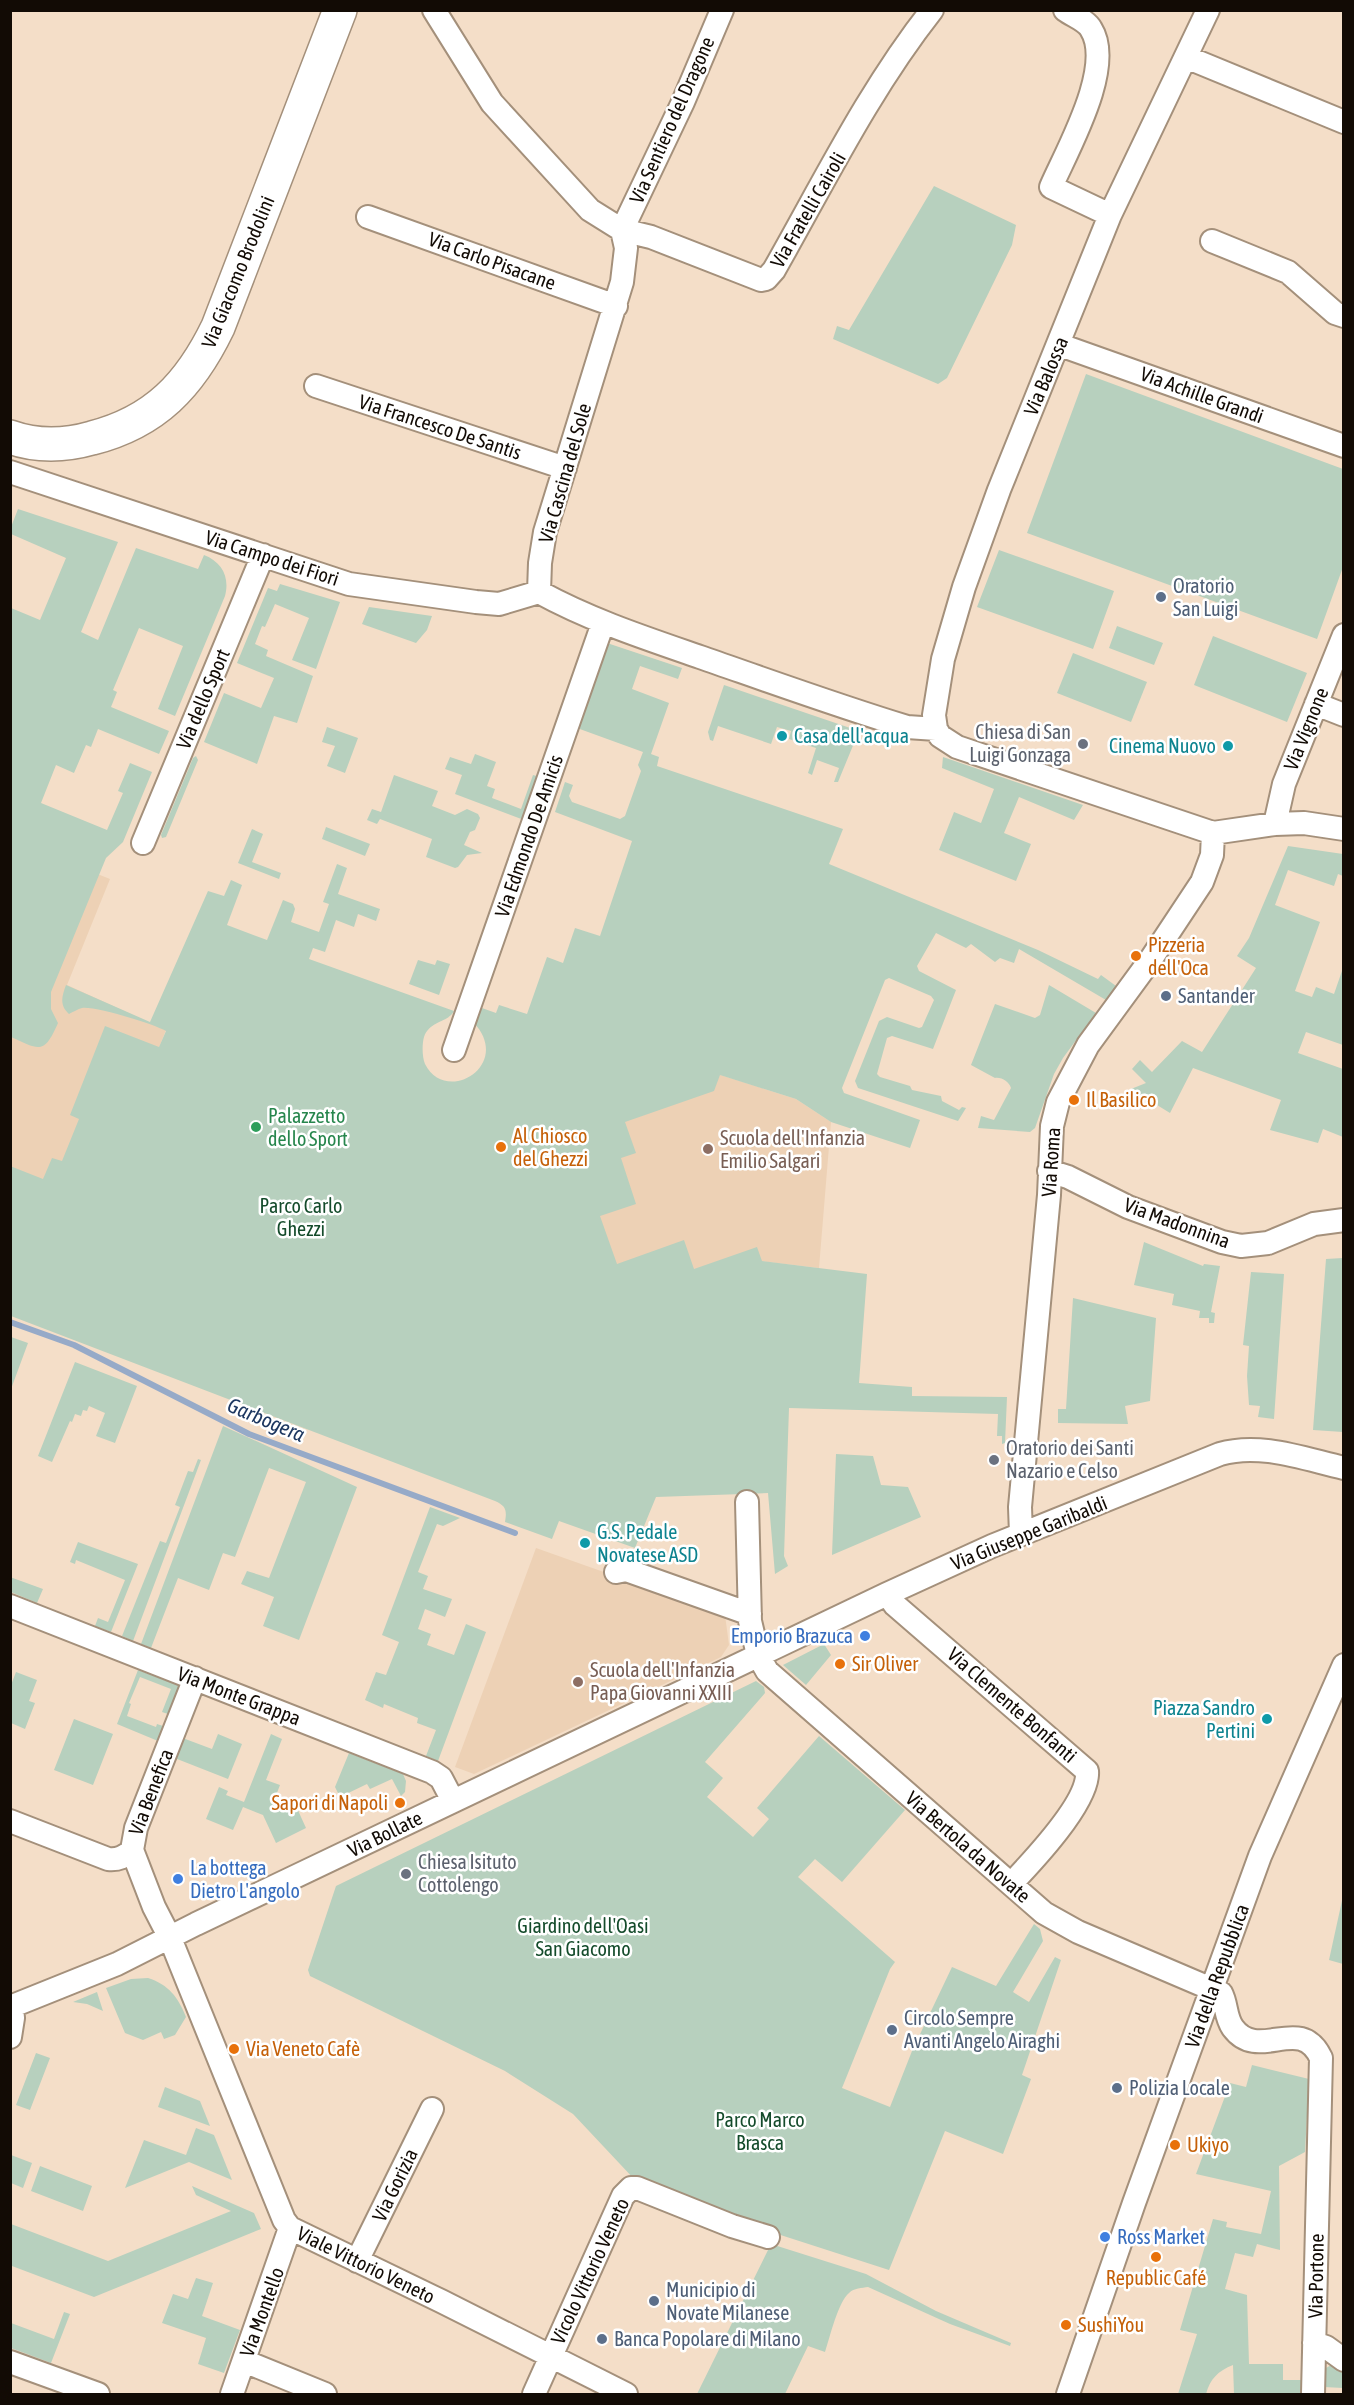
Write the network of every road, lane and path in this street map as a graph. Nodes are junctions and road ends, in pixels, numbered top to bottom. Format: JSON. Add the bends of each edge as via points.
{"nodes":[{"id":1,"x":340,"y":10,"type":"edge"},
{"id":2,"x":434,"y":10,"type":"edge"},
{"id":3,"x":722,"y":10,"type":"edge"},
{"id":4,"x":932,"y":10,"type":"edge"},
{"id":5,"x":1065,"y":10,"type":"edge"},
{"id":6,"x":1208,"y":10,"type":"edge"},
{"id":7,"x":1186,"y":57,"type":"junction"},
{"id":8,"x":1344,"y":122,"type":"edge"},
{"id":9,"x":1110,"y":215,"type":"junction"},
{"id":10,"x":368,"y":217,"type":"dead end"},
{"id":11,"x":622,"y":230,"type":"junction"},
{"id":12,"x":1212,"y":241,"type":"dead end"},
{"id":13,"x":616,"y":306,"type":"junction"},
{"id":14,"x":1344,"y":316,"type":"edge"},
{"id":15,"x":1060,"y":345,"type":"junction"},
{"id":16,"x":316,"y":386,"type":"dead end"},
{"id":17,"x":10,"y":437,"type":"edge"},
{"id":18,"x":1344,"y":446,"type":"edge"},
{"id":19,"x":565,"y":468,"type":"junction"},
{"id":20,"x":10,"y":472,"type":"edge"},
{"id":21,"x":263,"y":555,"type":"junction"},
{"id":22,"x":539,"y":592,"type":"junction"},
{"id":23,"x":603,"y":623,"type":"junction"},
{"id":24,"x":1344,"y":635,"type":"edge"},
{"id":25,"x":1316,"y":704,"type":"junction"},
{"id":26,"x":1344,"y":715,"type":"edge"},
{"id":27,"x":936,"y":729,"type":"junction"},
{"id":28,"x":1275,"y":824,"type":"junction"},
{"id":29,"x":1344,"y":829,"type":"edge"},
{"id":30,"x":1213,"y":833,"type":"junction"},
{"id":31,"x":143,"y":843,"type":"dead end"},
{"id":32,"x":454,"y":1050,"type":"dead end"},
{"id":33,"x":1050,"y":1171,"type":"junction"},
{"id":34,"x":1344,"y":1221,"type":"edge"},
{"id":35,"x":1344,"y":1468,"type":"edge"},
{"id":36,"x":747,"y":1502,"type":"dead end"},
{"id":37,"x":1021,"y":1534,"type":"junction"},
{"id":38,"x":616,"y":1572,"type":"dead end"},
{"id":39,"x":887,"y":1594,"type":"junction"},
{"id":40,"x":10,"y":1606,"type":"edge"},
{"id":41,"x":750,"y":1614,"type":"junction"},
{"id":42,"x":758,"y":1655,"type":"junction"},
{"id":43,"x":1344,"y":1665,"type":"edge"},
{"id":44,"x":195,"y":1678,"type":"junction"},
{"id":45,"x":453,"y":1801,"type":"junction"},
{"id":46,"x":10,"y":1821,"type":"edge"},
{"id":47,"x":132,"y":1850,"type":"junction"},
{"id":48,"x":1011,"y":1884,"type":"junction"},
{"id":49,"x":170,"y":1938,"type":"junction"},
{"id":50,"x":1213,"y":1988,"type":"junction"},
{"id":51,"x":11,"y":2007,"type":"edge"},
{"id":52,"x":10,"y":2037,"type":"edge"},
{"id":53,"x":432,"y":2109,"type":"dead end"},
{"id":54,"x":290,"y":2228,"type":"junction"},
{"id":55,"x":768,"y":2237,"type":"dead end"},
{"id":56,"x":357,"y":2261,"type":"junction"},
{"id":57,"x":1314,"y":2343,"type":"junction"},
{"id":58,"x":549,"y":2357,"type":"junction"},
{"id":59,"x":1344,"y":2360,"type":"edge"},
{"id":60,"x":244,"y":2361,"type":"junction"},
{"id":61,"x":10,"y":2362,"type":"edge"},
{"id":62,"x":1070,"y":2389,"type":"edge"},
{"id":63,"x":98,"y":2394,"type":"edge"},
{"id":64,"x":232,"y":2394,"type":"edge"},
{"id":65,"x":325,"y":2394,"type":"edge"},
{"id":66,"x":534,"y":2394,"type":"edge"},
{"id":67,"x":626,"y":2394,"type":"edge"},
{"id":68,"x":1313,"y":2394,"type":"edge"}],
"edges":[{"from":1,"to":17,"type":"street","name":"Via Giacomo Brodolini","via":[[218,327],[186,379],[155,411],[105,435],[56,445]]},
{"from":2,"to":11,"type":"street","via":[[492,103],[584,205]]},
{"from":3,"to":11,"type":"street","name":"Via Sentiero del Dragone"},
{"from":4,"to":11,"type":"street","name":"Via Fratelli Cairoli","via":[[891,66],[766,279],[752,279],[651,237]]},
{"from":5,"to":9,"type":"street","via":[[1090,26],[1098,61],[1090,93],[1051,187]]},
{"from":6,"to":7,"type":"street","name":"Via Balossa"},
{"from":7,"to":8,"type":"street"},
{"from":7,"to":9,"type":"street","name":"Via Balossa"},
{"from":9,"to":15,"type":"street","name":"Via Balossa"},
{"from":10,"to":13,"type":"street","name":"Via Carlo Pisacane"},
{"from":11,"to":13,"type":"street","name":"Via Cascina del Sole","via":[[625,265]]},
{"from":12,"to":14,"type":"street","via":[[1288,272],[1335,313]]},
{"from":13,"to":19,"type":"street","name":"Via Cascina del Sole"},
{"from":15,"to":18,"type":"street","name":"Via Achille Grandi"},
{"from":15,"to":27,"type":"street","name":"Via Balossa","via":[[999,490],[964,587],[938,684]]},
{"from":16,"to":19,"type":"street","name":"Via Francesco De Santis"},
{"from":19,"to":22,"type":"street","name":"Via Cascina del Sole","via":[[545,532]]},
{"from":20,"to":21,"type":"street","name":"Via Campo dei Fiori"},
{"from":21,"to":22,"type":"street","name":"Via Campo dei Fiori","via":[[349,584],[476,603],[509,602]]},
{"from":21,"to":31,"type":"street","name":"Via dello Sport"},
{"from":22,"to":23,"type":"street"},
{"from":23,"to":27,"type":"street","via":[[908,728]]},
{"from":23,"to":32,"type":"street","name":"Via Edmondo De Amicis"},
{"from":24,"to":25,"type":"street","name":"Via Vignone"},
{"from":25,"to":26,"type":"street"},
{"from":25,"to":28,"type":"street","name":"Via Vignone","via":[[1284,784]]},
{"from":27,"to":30,"type":"street","via":[[957,747]]},
{"from":28,"to":29,"type":"street","via":[[1304,823]]},
{"from":28,"to":30,"type":"street"},
{"from":30,"to":33,"type":"street","name":"Via Roma","via":[[1212,855],[1202,882],[1071,1074],[1052,1126]]},
{"from":33,"to":34,"type":"street","name":"Via Madonnina","via":[[1128,1207],[1241,1246],[1268,1243],[1314,1224]]},
{"from":33,"to":37,"type":"street","name":"Via Roma","via":[[1020,1506]]},
{"from":35,"to":37,"type":"street","name":"Via Giuseppe Garibaldi","via":[[1265,1450],[1238,1449]]},
{"from":36,"to":41,"type":"street"},
{"from":37,"to":39,"type":"street","name":"Via Giuseppe Garibaldi"},
{"from":38,"to":41,"type":"street","via":[[626,1570]]},
{"from":39,"to":42,"type":"street","name":"Via Giuseppe Garibaldi"},
{"from":39,"to":48,"type":"street","name":"Via Clemente Bonfanti","via":[[1087,1771],[1085,1785],[1065,1822]]},
{"from":40,"to":44,"type":"street","name":"Via Monte Grappa"},
{"from":41,"to":42,"type":"street"},
{"from":42,"to":45,"type":"street","name":"Via Bollate"},
{"from":42,"to":48,"type":"street","name":"Via Bertola da Novate","via":[[773,1677]]},
{"from":43,"to":50,"type":"street","name":"Via della Repubblica","via":[[1260,1856]]},
{"from":44,"to":45,"type":"street","name":"Via Monte Grappa","via":[[432,1772],[441,1778]]},
{"from":44,"to":47,"type":"street","name":"Via Benefica","via":[[135,1828]]},
{"from":45,"to":49,"type":"street","name":"Via Bollate"},
{"from":46,"to":47,"type":"street","via":[[108,1859],[123,1857]]},
{"from":47,"to":49,"type":"street","name":"Via Benefica"},
{"from":48,"to":50,"type":"street","name":"Via Bertola da Novate","via":[[1059,1923]]},
{"from":49,"to":51,"type":"street","name":"Via Bollate","via":[[111,1967]]},
{"from":49,"to":54,"type":"street","name":"Viale Vittorio Veneto"},
{"from":50,"to":57,"type":"street","name":"Via Portone","via":[[1221,1993],[1234,2029],[1248,2039],[1263,2043],[1292,2036],[1304,2039],[1316,2047],[1321,2058]]},
{"from":50,"to":62,"type":"street","name":"Via della Repubblica"},
{"from":51,"to":52,"type":"street"},
{"from":53,"to":56,"type":"street","name":"Via Gorizia"},
{"from":54,"to":56,"type":"street","name":"Viale Vittorio Veneto"},
{"from":54,"to":60,"type":"street","name":"Via Montello"},
{"from":55,"to":58,"type":"street","name":"Vicolo Vittorio Veneto","via":[[631,2188],[622,2196]]},
{"from":56,"to":58,"type":"street","name":"Viale Vittorio Veneto"},
{"from":57,"to":59,"type":"street"},
{"from":57,"to":68,"type":"street","name":"Via Portone"},
{"from":58,"to":66,"type":"street"},
{"from":58,"to":67,"type":"street","name":"Viale Vittorio Veneto"},
{"from":60,"to":64,"type":"street","name":"Via Montello"},
{"from":60,"to":65,"type":"street"},
{"from":61,"to":63,"type":"street"}]}
